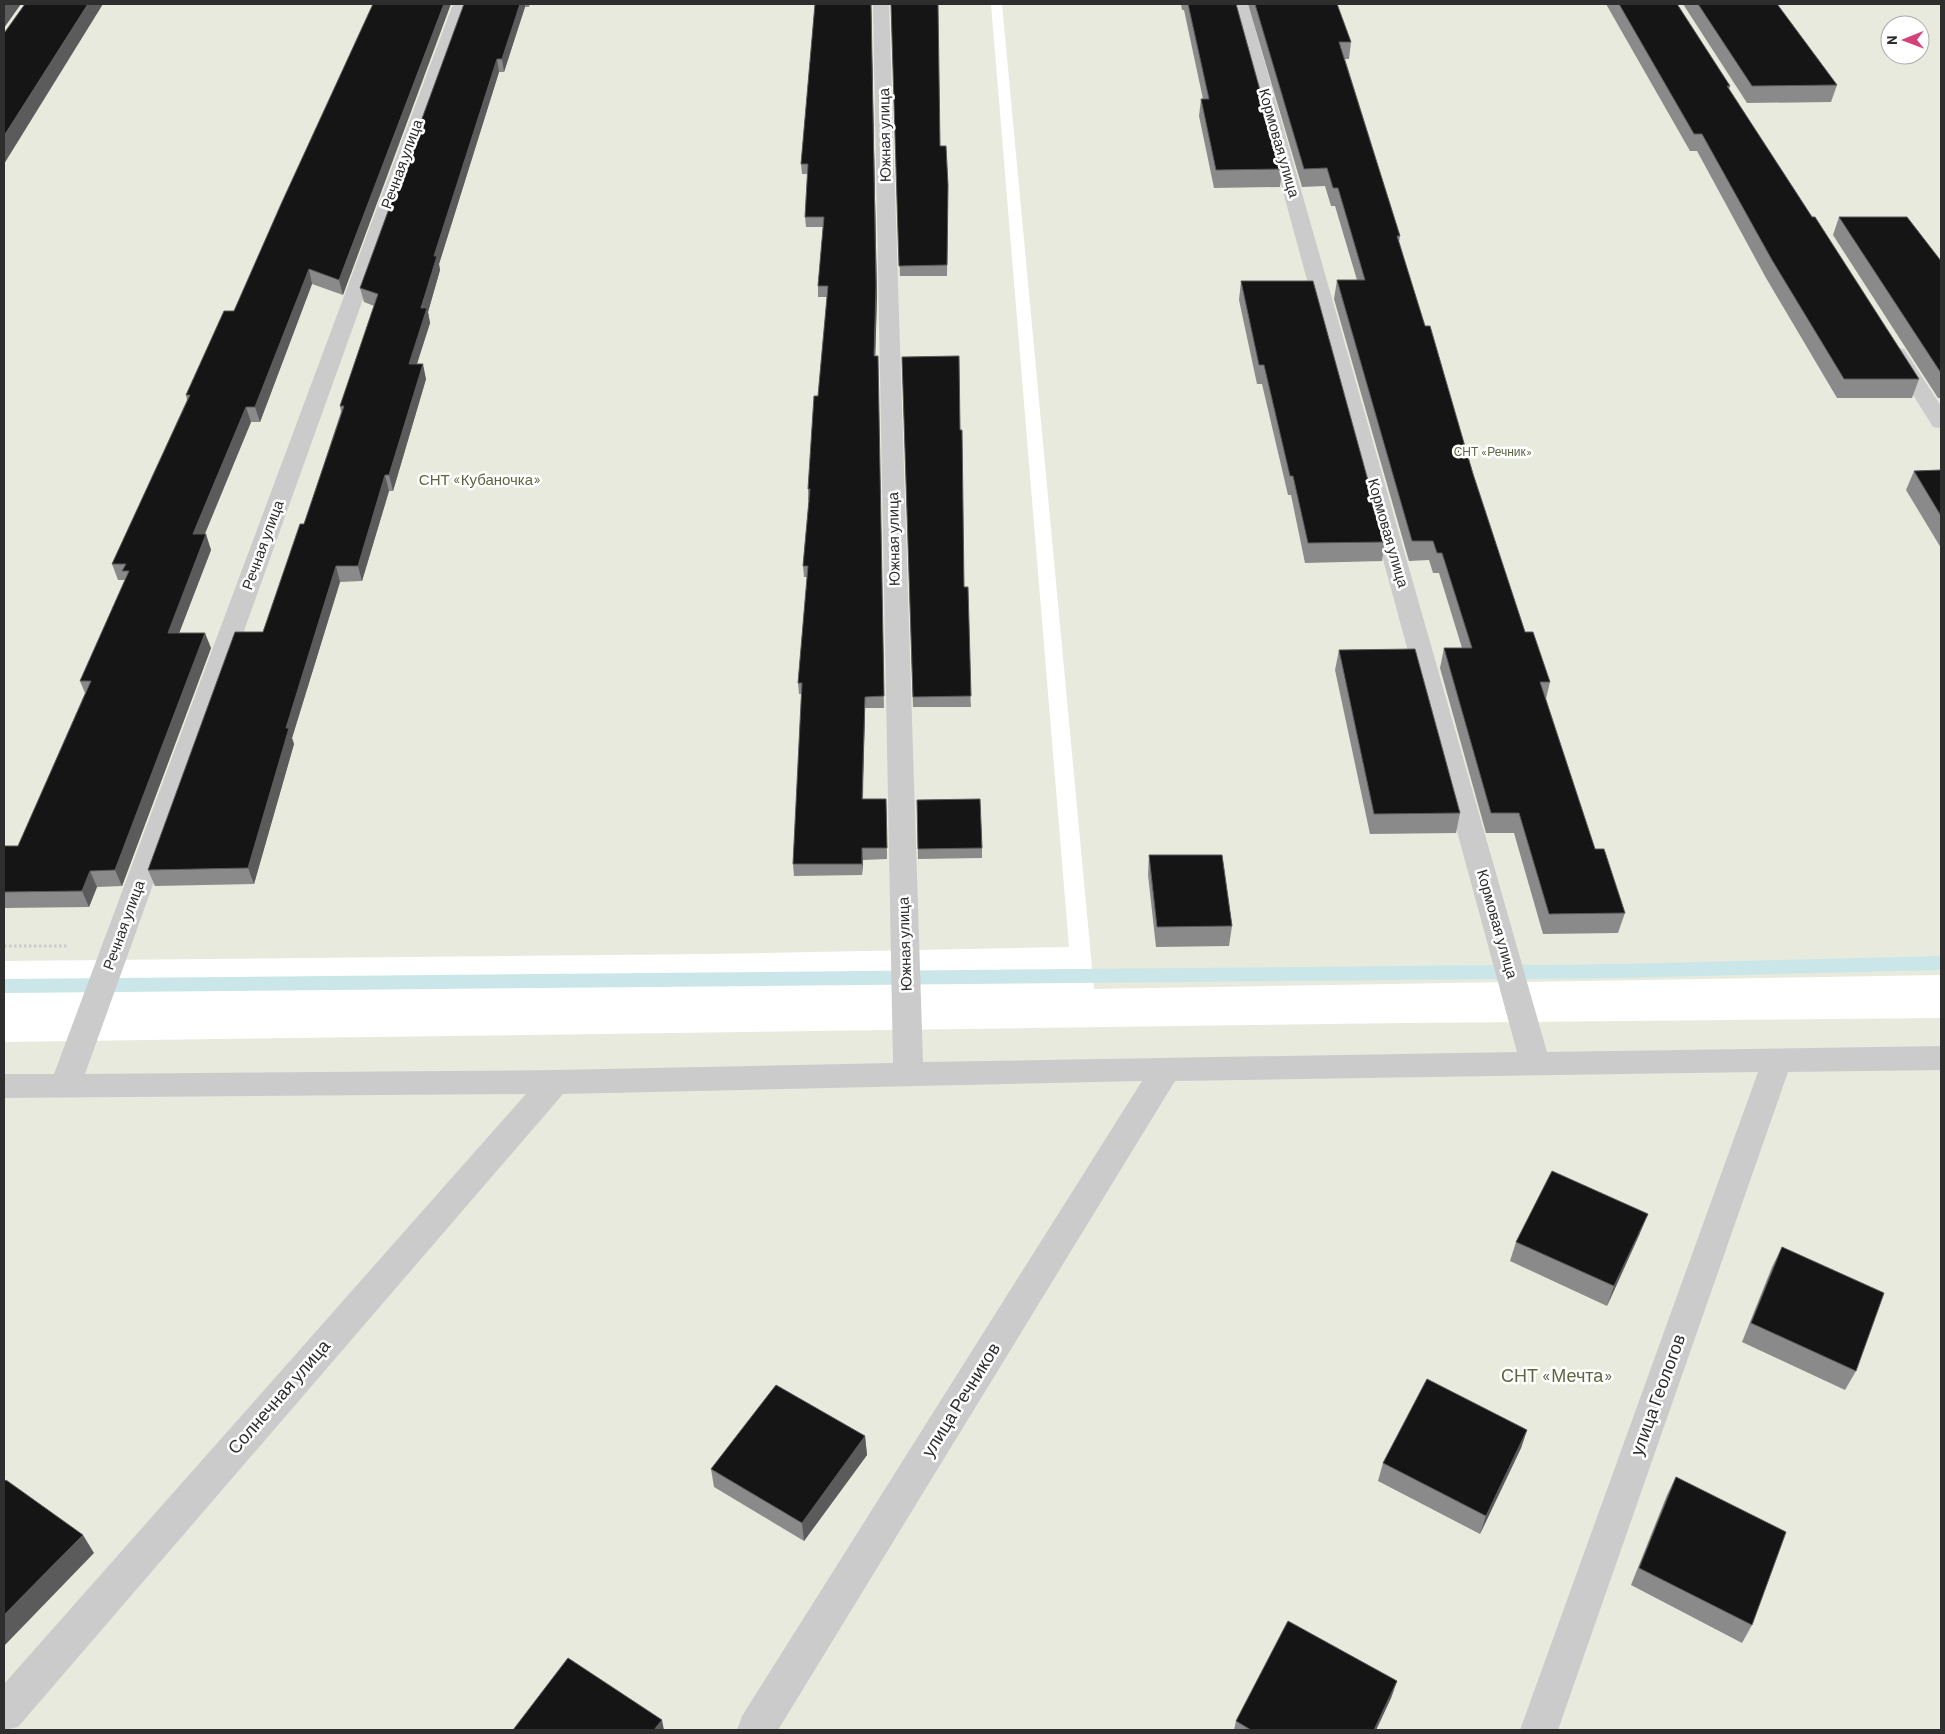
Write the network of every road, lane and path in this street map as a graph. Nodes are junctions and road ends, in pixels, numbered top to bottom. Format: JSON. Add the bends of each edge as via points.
{"nodes":[{"id":1,"x":461,"y":4,"type":"edge"},
{"id":2,"x":882,"y":4,"type":"edge"},
{"id":3,"x":1240,"y":4,"type":"edge"},
{"id":4,"x":1888,"y":338,"type":"edge"},
{"id":5,"x":1941,"y":422,"type":"edge"},
{"id":6,"x":4,"y":946,"type":"edge"},
{"id":7,"x":114,"y":955,"type":"junction"},
{"id":8,"x":1941,"y":1058,"type":"edge"},
{"id":9,"x":1777,"y":1060,"type":"junction"},
{"id":10,"x":1535,"y":1063,"type":"junction"},
{"id":11,"x":1166,"y":1069,"type":"junction"},
{"id":12,"x":908,"y":1075,"type":"junction"},
{"id":13,"x":555,"y":1082,"type":"junction"},
{"id":14,"x":4,"y":1086,"type":"edge"},
{"id":15,"x":66,"y":1086,"type":"junction"},
{"id":16,"x":4,"y":1713,"type":"edge"},
{"id":17,"x":756,"y":1730,"type":"edge"},
{"id":18,"x":1539,"y":1730,"type":"edge"}],
"edges":[{"from":1,"to":7,"type":"street","name":"Речная улица"},
{"from":2,"to":12,"type":"street","name":"Южная улица"},
{"from":3,"to":10,"type":"street","name":"Кормовая улица"},
{"from":4,"to":5,"type":"street"},
{"from":6,"to":7,"type":"path"},
{"from":7,"to":15,"type":"street","name":"Речная улица"},
{"from":8,"to":9,"type":"street"},
{"from":9,"to":10,"type":"street"},
{"from":9,"to":18,"type":"street","name":"улица Геологов"},
{"from":10,"to":11,"type":"street"},
{"from":11,"to":12,"type":"street"},
{"from":11,"to":17,"type":"street","name":"улица Речников"},
{"from":12,"to":13,"type":"street"},
{"from":13,"to":15,"type":"street"},
{"from":13,"to":16,"type":"street","name":"Солнечная улица"},
{"from":14,"to":15,"type":"street"}]}
